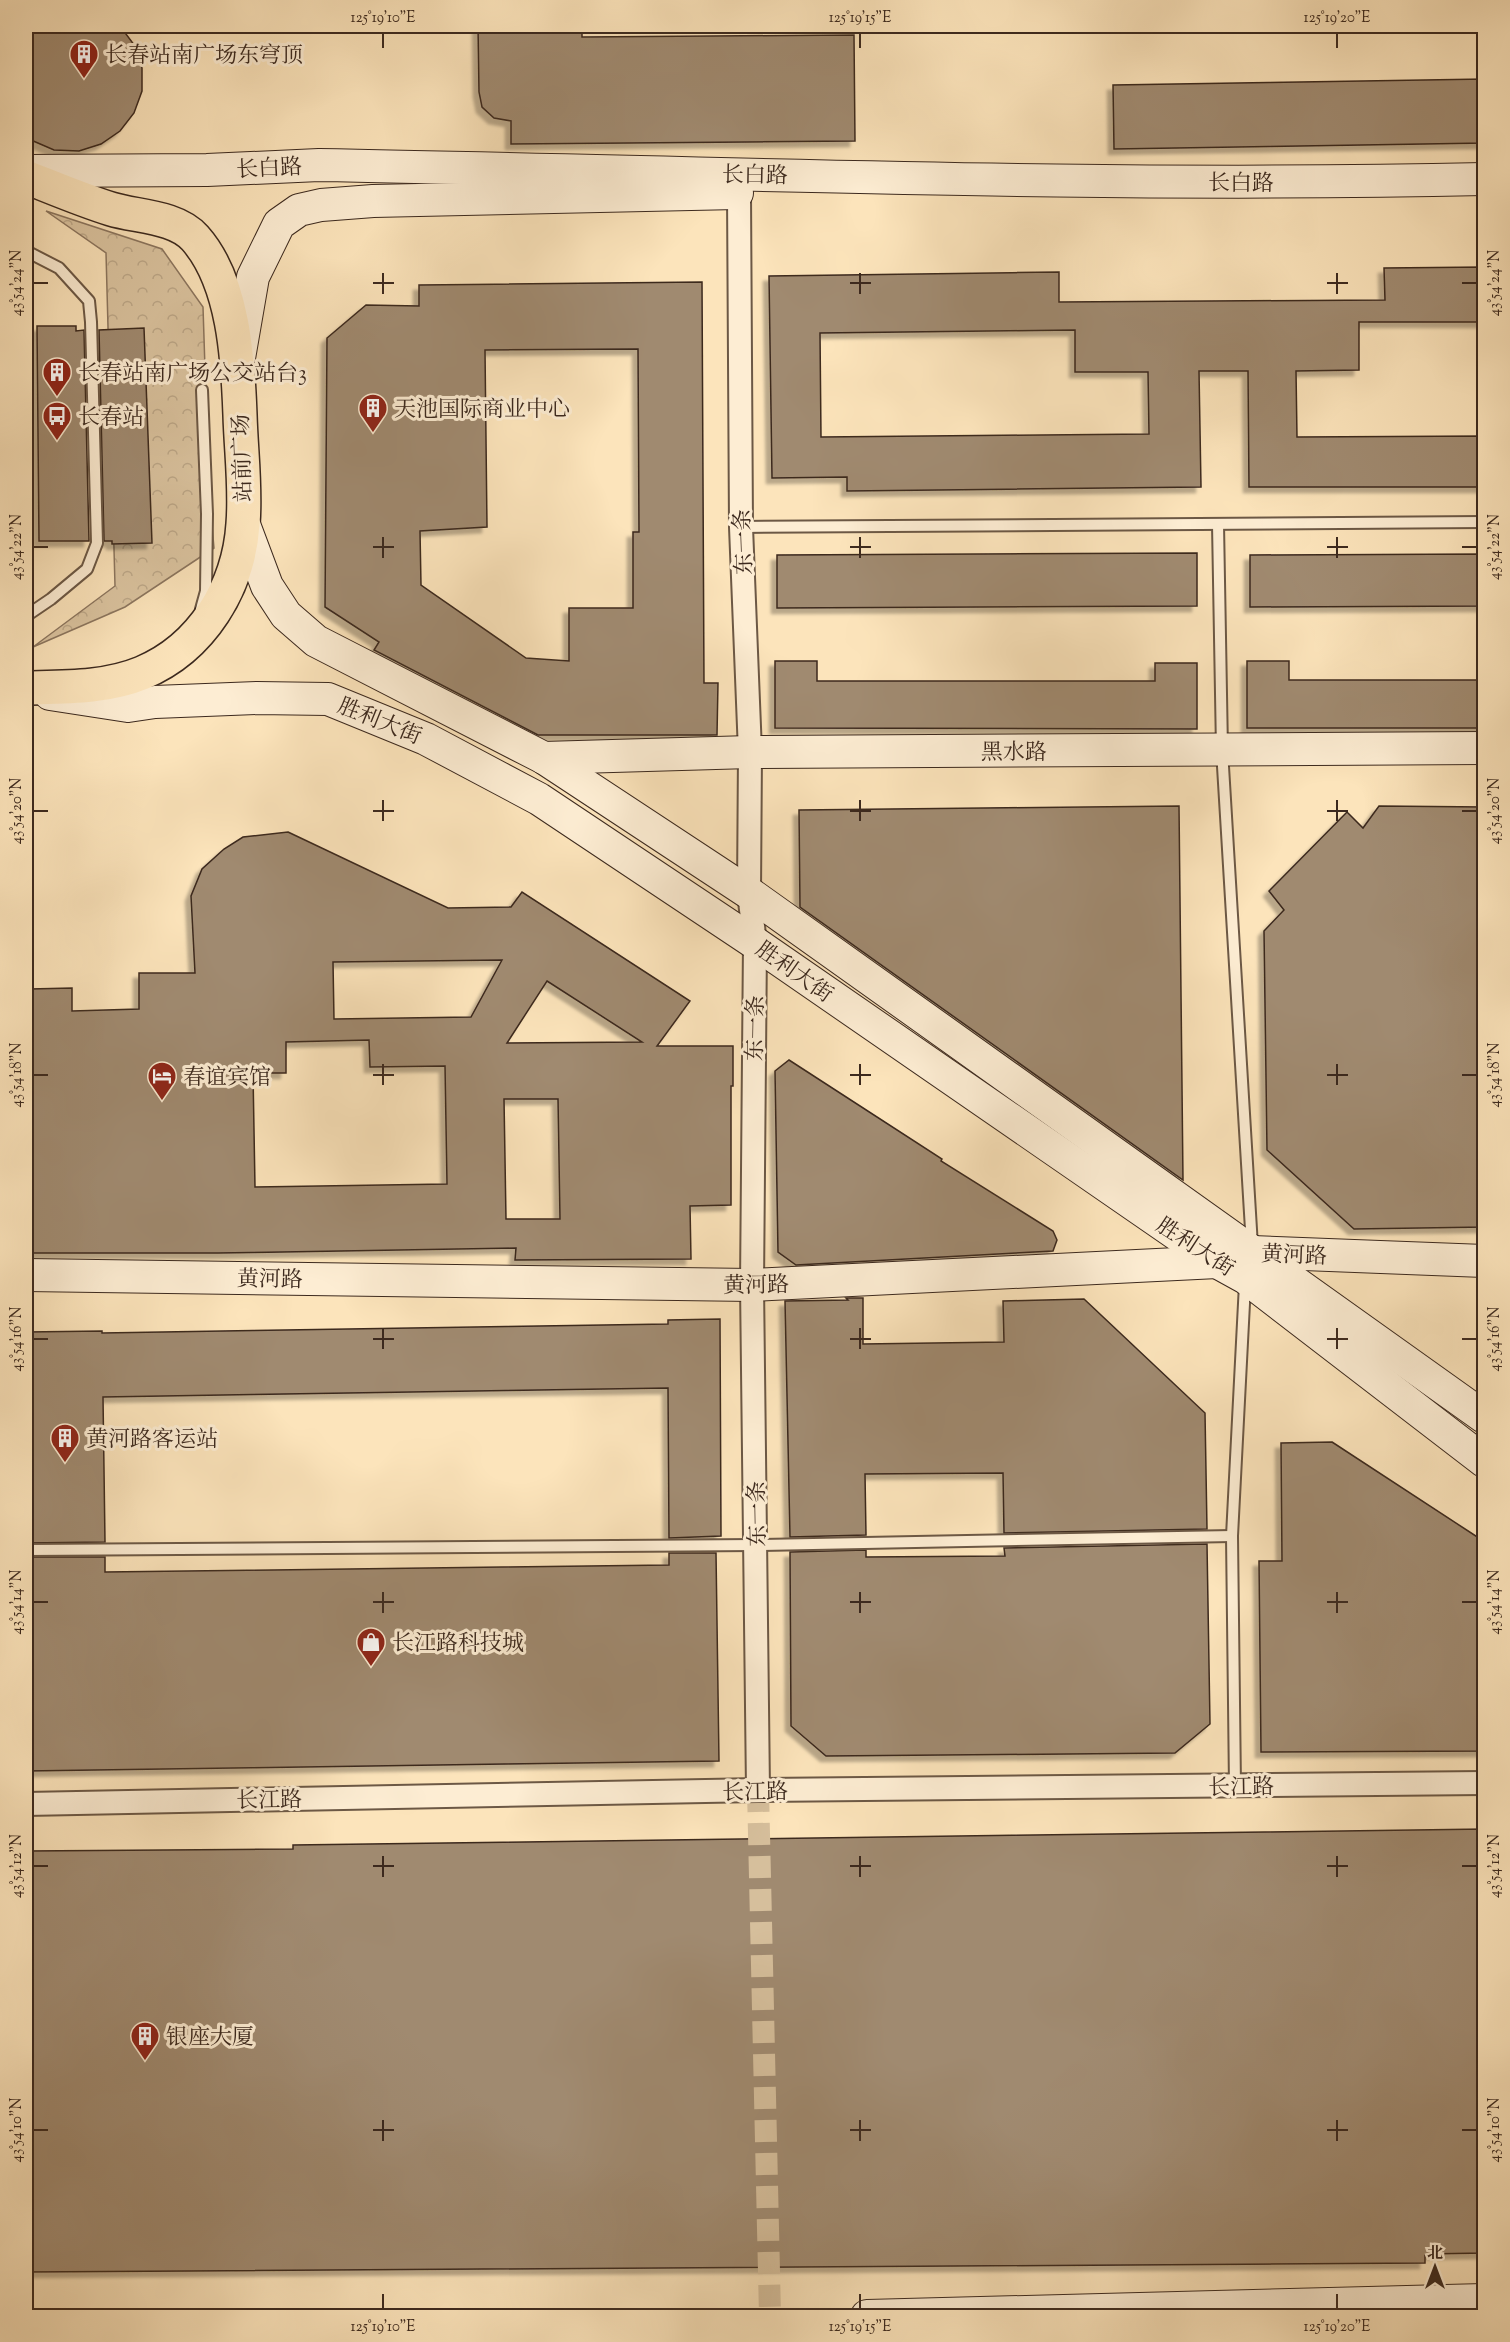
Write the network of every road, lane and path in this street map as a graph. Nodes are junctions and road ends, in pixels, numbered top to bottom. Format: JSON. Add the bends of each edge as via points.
{"nodes":[{"id":1,"x":26,"y":171,"type":"edge"},
{"id":2,"x":26,"y":177,"type":"edge"},
{"id":3,"x":1485,"y":179,"type":"edge"},
{"id":4,"x":739,"y":193,"type":"junction"},
{"id":5,"x":1485,"y":196,"type":"edge"},
{"id":6,"x":26,"y":251,"type":"edge"},
{"id":7,"x":238,"y":364,"type":"junction"},
{"id":8,"x":202,"y":390,"type":"dead end"},
{"id":9,"x":243,"y":522,"type":"junction"},
{"id":10,"x":1485,"y":522,"type":"edge"},
{"id":11,"x":1218,"y":524,"type":"junction"},
{"id":12,"x":741,"y":527,"type":"junction"},
{"id":13,"x":26,"y":615,"type":"edge"},
{"id":14,"x":194,"y":638,"type":"junction"},
{"id":15,"x":26,"y":689,"type":"edge"},
{"id":16,"x":1485,"y":748,"type":"edge"},
{"id":17,"x":1222,"y":750,"type":"junction"},
{"id":18,"x":750,"y":752,"type":"junction"},
{"id":19,"x":544,"y":758,"type":"junction"},
{"id":20,"x":749,"y":893,"type":"junction"},
{"id":21,"x":755,"y":943,"type":"junction"},
{"id":22,"x":1485,"y":1261,"type":"edge"},
{"id":23,"x":1217,"y":1262,"type":"junction"},
{"id":24,"x":1249,"y":1265,"type":"junction"},
{"id":25,"x":26,"y":1275,"type":"edge"},
{"id":26,"x":752,"y":1285,"type":"junction"},
{"id":27,"x":1485,"y":1417,"type":"edge"},
{"id":28,"x":1485,"y":1461,"type":"edge"},
{"id":29,"x":1232,"y":1536,"type":"junction"},
{"id":30,"x":756,"y":1545,"type":"junction"},
{"id":31,"x":26,"y":1550,"type":"edge"},
{"id":32,"x":1485,"y":1783,"type":"edge"},
{"id":33,"x":1235,"y":1786,"type":"junction"},
{"id":34,"x":758,"y":1790,"type":"junction"},
{"id":35,"x":26,"y":1804,"type":"edge"},
{"id":36,"x":1485,"y":2300,"type":"edge"},
{"id":37,"x":867,"y":2316,"type":"edge"}],
"edges":[{"from":1,"to":3,"type":"main road","name":"长白路","via":[[319,165],[1146,182]]},
{"from":2,"to":7,"type":"main road","name":"站前广场","via":[[111,209],[175,224],[194,237],[223,286]]},
{"from":4,"to":5,"type":"main road","name":"长白路"},
{"from":4,"to":7,"type":"main road","name":"长白路","via":[[373,201],[299,210],[279,224],[253,278]]},
{"from":4,"to":12,"type":"street","name":"东一条"},
{"from":6,"to":13,"type":"lane","via":[[59,268],[89,301],[97,543],[87,569]]},
{"from":7,"to":9,"type":"main road","name":"站前广场"},
{"from":8,"to":14,"type":"lane","via":[[206,591]]},
{"from":9,"to":14,"type":"main road","name":"站前广场","via":[[234,577]]},
{"from":9,"to":19,"type":"main road","name":"胜利大街","via":[[267,586],[286,615],[316,641]]},
{"from":10,"to":11,"type":"lane"},
{"from":11,"to":12,"type":"lane"},
{"from":11,"to":17,"type":"lane"},
{"from":12,"to":18,"type":"street","name":"东一条"},
{"from":14,"to":15,"type":"main road","name":"站前广场","via":[[169,659],[116,681]]},
{"from":15,"to":21,"type":"main road","name":"胜利大街","via":[[128,706],[256,698],[328,699],[426,739],[539,799]]},
{"from":16,"to":17,"type":"main road","name":"黑水路"},
{"from":17,"to":18,"type":"main road","name":"黑水路"},
{"from":17,"to":24,"type":"lane"},
{"from":18,"to":19,"type":"main road","name":"黑水路"},
{"from":18,"to":20,"type":"street","name":"东一条"},
{"from":19,"to":20,"type":"main road","name":"胜利大街"},
{"from":20,"to":21,"type":"street","name":"东一条"},
{"from":20,"to":24,"type":"main road","name":"胜利大街"},
{"from":21,"to":23,"type":"main road","name":"胜利大街"},
{"from":21,"to":26,"type":"street","name":"东一条"},
{"from":22,"to":24,"type":"main road","name":"黄河路"},
{"from":23,"to":24,"type":"main road","name":"胜利大街"},
{"from":23,"to":26,"type":"main road","name":"黄河路"},
{"from":24,"to":27,"type":"main road","name":"胜利大街"},
{"from":24,"to":28,"type":"main road","name":"胜利大街"},
{"from":24,"to":29,"type":"lane"},
{"from":25,"to":26,"type":"main road","name":"黄河路"},
{"from":26,"to":30,"type":"street","name":"东一条"},
{"from":29,"to":30,"type":"lane"},
{"from":29,"to":33,"type":"lane"},
{"from":30,"to":31,"type":"lane"},
{"from":30,"to":34,"type":"street","name":"东一条"},
{"from":32,"to":33,"type":"street","name":"长江路"},
{"from":33,"to":34,"type":"street","name":"长江路"},
{"from":34,"to":35,"type":"street","name":"长江路"},
{"from":36,"to":37,"type":"main road"}]}
